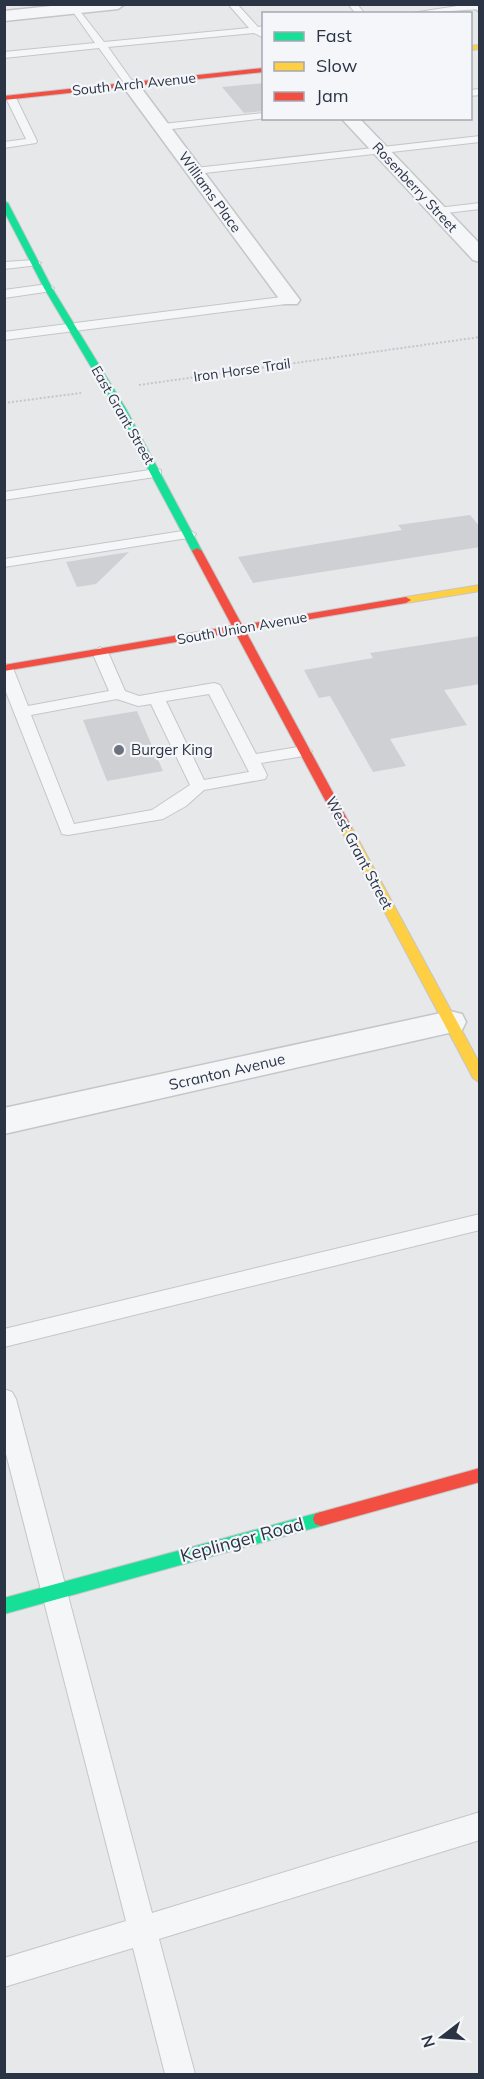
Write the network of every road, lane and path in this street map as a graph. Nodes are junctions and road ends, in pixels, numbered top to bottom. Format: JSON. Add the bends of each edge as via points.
{"nodes":[{"id":1,"x":118,"y":4,"type":"edge"},
{"id":2,"x":232,"y":4,"type":"edge"},
{"id":3,"x":478,"y":6,"type":"edge"},
{"id":4,"x":52,"y":8,"type":"edge"},
{"id":5,"x":76,"y":9,"type":"junction"},
{"id":6,"x":427,"y":12,"type":"edge"},
{"id":7,"x":4,"y":16,"type":"edge"},
{"id":8,"x":260,"y":29,"type":"edge"},
{"id":9,"x":102,"y":44,"type":"junction"},
{"id":10,"x":4,"y":55,"type":"edge"},
{"id":11,"x":262,"y":70,"type":"edge"},
{"id":12,"x":130,"y":85,"type":"junction"},
{"id":13,"x":8,"y":98,"type":"edge"},
{"id":14,"x":262,"y":116,"type":"edge"},
{"id":15,"x":351,"y":120,"type":"edge"},
{"id":16,"x":163,"y":127,"type":"junction"},
{"id":17,"x":480,"y":139,"type":"edge"},
{"id":18,"x":4,"y":145,"type":"edge"},
{"id":19,"x":380,"y":149,"type":"junction"},
{"id":20,"x":195,"y":171,"type":"junction"},
{"id":21,"x":480,"y":206,"type":"edge"},
{"id":22,"x":438,"y":211,"type":"junction"},
{"id":23,"x":7,"y":213,"type":"edge"},
{"id":24,"x":480,"y":256,"type":"edge"},
{"id":25,"x":35,"y":263,"type":"junction"},
{"id":26,"x":4,"y":266,"type":"edge"},
{"id":27,"x":48,"y":288,"type":"junction"},
{"id":28,"x":4,"y":294,"type":"edge"},
{"id":29,"x":290,"y":300,"type":"joint"},
{"id":30,"x":71,"y":326,"type":"junction"},
{"id":31,"x":4,"y":336,"type":"edge"},
{"id":32,"x":480,"y":337,"type":"edge"},
{"id":33,"x":108,"y":389,"type":"junction"},
{"id":34,"x":4,"y":403,"type":"edge"},
{"id":35,"x":156,"y":473,"type":"junction"},
{"id":36,"x":4,"y":496,"type":"edge"},
{"id":37,"x":189,"y":534,"type":"junction"},
{"id":38,"x":4,"y":563,"type":"edge"},
{"id":39,"x":480,"y":588,"type":"edge"},
{"id":40,"x":240,"y":628,"type":"junction"},
{"id":41,"x":100,"y":652,"type":"junction"},
{"id":42,"x":5,"y":668,"type":"edge"},
{"id":43,"x":118,"y":694,"type":"junction"},
{"id":44,"x":156,"y":698,"type":"junction"},
{"id":45,"x":22,"y":712,"type":"junction"},
{"id":46,"x":304,"y":751,"type":"junction"},
{"id":47,"x":251,"y":760,"type":"junction"},
{"id":48,"x":199,"y":786,"type":"junction"},
{"id":49,"x":450,"y":1022,"type":"junction"},
{"id":50,"x":480,"y":1078,"type":"edge"},
{"id":51,"x":4,"y":1121,"type":"edge"},
{"id":52,"x":480,"y":1222,"type":"edge"},
{"id":53,"x":4,"y":1338,"type":"edge"},
{"id":54,"x":4,"y":1399,"type":"edge"},
{"id":55,"x":480,"y":1475,"type":"edge"},
{"id":56,"x":56,"y":1592,"type":"junction"},
{"id":57,"x":4,"y":1606,"type":"edge"},
{"id":58,"x":480,"y":1826,"type":"edge"},
{"id":59,"x":143,"y":1929,"type":"junction"},
{"id":60,"x":4,"y":1973,"type":"edge"},
{"id":61,"x":180,"y":2074,"type":"edge"}],
"edges":[{"from":1,"to":5,"type":"street"},
{"from":2,"to":8,"type":"lane"},
{"from":3,"to":6,"type":"lane"},
{"from":4,"to":5,"type":"street"},
{"from":4,"to":7,"type":"street"},
{"from":5,"to":9,"type":"lane"},
{"from":8,"to":9,"type":"lane"},
{"from":9,"to":10,"type":"lane"},
{"from":9,"to":12,"type":"lane"},
{"from":11,"to":12,"type":"street","name":"South Arch Avenue"},
{"from":12,"to":13,"type":"street","name":"South Arch Avenue"},
{"from":12,"to":16,"type":"street","name":"Williams Place"},
{"from":13,"to":18,"type":"lane","via":[[32,141]]},
{"from":14,"to":16,"type":"lane"},
{"from":15,"to":19,"type":"street","name":"Rosenberry Street"},
{"from":16,"to":20,"type":"street","name":"Williams Place"},
{"from":17,"to":19,"type":"lane"},
{"from":19,"to":20,"type":"lane"},
{"from":19,"to":22,"type":"street","name":"Rosenberry Street"},
{"from":20,"to":29,"type":"street","name":"Williams Place"},
{"from":21,"to":22,"type":"lane"},
{"from":22,"to":24,"type":"street","name":"Rosenberry Street"},
{"from":23,"to":25,"type":"street","name":"East Grant Street"},
{"from":25,"to":26,"type":"lane"},
{"from":25,"to":27,"type":"street","name":"East Grant Street"},
{"from":27,"to":28,"type":"lane"},
{"from":27,"to":30,"type":"street","name":"East Grant Street"},
{"from":29,"to":30,"type":"lane"},
{"from":30,"to":31,"type":"lane"},
{"from":30,"to":33,"type":"street","name":"East Grant Street"},
{"from":32,"to":33,"type":"path","name":"Iron Horse Trail"},
{"from":33,"to":34,"type":"path","name":"Iron Horse Trail"},
{"from":33,"to":35,"type":"street","name":"East Grant Street"},
{"from":35,"to":36,"type":"lane"},
{"from":35,"to":37,"type":"street","name":"East Grant Street"},
{"from":37,"to":38,"type":"lane"},
{"from":37,"to":40,"type":"street","name":"East Grant Street"},
{"from":39,"to":40,"type":"street","name":"South Union Avenue"},
{"from":40,"to":41,"type":"street","name":"South Union Avenue"},
{"from":40,"to":46,"type":"street","name":"West Grant Street"},
{"from":41,"to":42,"type":"street","name":"South Union Avenue"},
{"from":41,"to":43,"type":"lane"},
{"from":42,"to":45,"type":"lane"},
{"from":43,"to":44,"type":"lane","via":[[138,701]]},
{"from":43,"to":45,"type":"lane"},
{"from":44,"to":47,"type":"lane","via":[[214,688]]},
{"from":44,"to":48,"type":"lane"},
{"from":45,"to":48,"type":"lane","via":[[68,830],[157,815]]},
{"from":46,"to":47,"type":"lane"},
{"from":46,"to":49,"type":"street","name":"West Grant Street"},
{"from":47,"to":48,"type":"lane","via":[[259,775]]},
{"from":49,"to":50,"type":"street","name":"West Grant Street"},
{"from":49,"to":51,"type":"street","name":"Scranton Avenue"},
{"from":52,"to":53,"type":"lane"},
{"from":54,"to":56,"type":"lane"},
{"from":55,"to":56,"type":"street","name":"Keplinger Road"},
{"from":56,"to":57,"type":"street","name":"Keplinger Road"},
{"from":56,"to":59,"type":"lane"},
{"from":58,"to":59,"type":"lane"},
{"from":59,"to":60,"type":"lane"},
{"from":59,"to":61,"type":"lane"}]}
